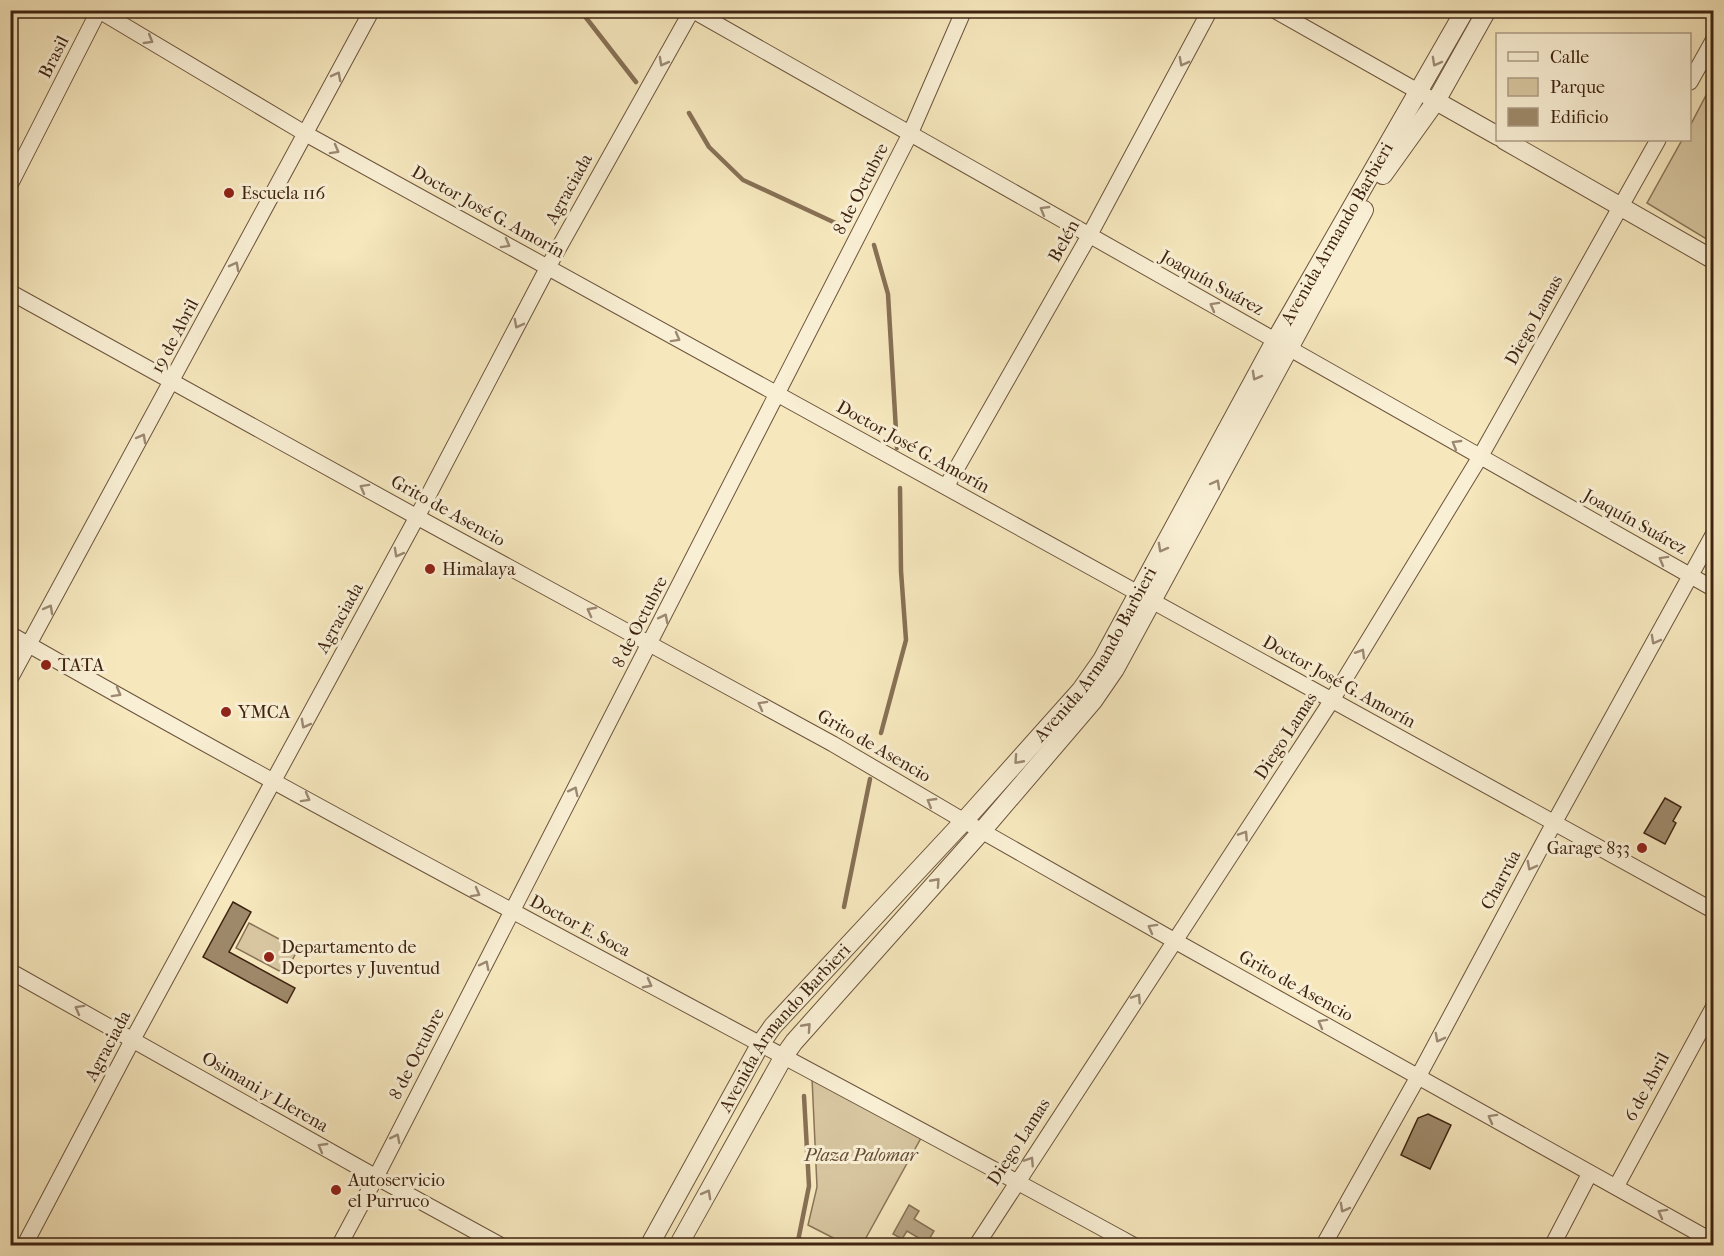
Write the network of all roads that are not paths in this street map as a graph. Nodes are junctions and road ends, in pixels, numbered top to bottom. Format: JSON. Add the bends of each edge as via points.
{"nodes":[{"id":1,"x":372,"y":10,"type":"edge"},
{"id":2,"x":692,"y":10,"type":"edge"},
{"id":3,"x":964,"y":10,"type":"edge"},
{"id":4,"x":1210,"y":10,"type":"edge"},
{"id":5,"x":1274,"y":10,"type":"edge"},
{"id":6,"x":1465,"y":10,"type":"edge"},
{"id":7,"x":1487,"y":10,"type":"edge"},
{"id":8,"x":99,"y":11,"type":"edge"},
{"id":9,"x":1713,"y":39,"type":"edge"},
{"id":10,"x":1691,"y":78,"type":"edge"},
{"id":11,"x":1419,"y":93,"type":"junction"},
{"id":12,"x":1436,"y":101,"type":"junction"},
{"id":13,"x":306,"y":134,"type":"junction"},
{"id":14,"x":910,"y":134,"type":"junction"},
{"id":15,"x":1496,"y":135,"type":"edge"},
{"id":16,"x":1506,"y":141,"type":"edge"},
{"id":17,"x":1657,"y":141,"type":"edge"},
{"id":18,"x":10,"y":185,"type":"edge"},
{"id":19,"x":1621,"y":206,"type":"junction"},
{"id":20,"x":1089,"y":236,"type":"junction"},
{"id":21,"x":1713,"y":260,"type":"edge"},
{"id":22,"x":548,"y":267,"type":"junction"},
{"id":23,"x":10,"y":292,"type":"edge"},
{"id":24,"x":1282,"y":345,"type":"junction"},
{"id":25,"x":173,"y":381,"type":"junction"},
{"id":26,"x":778,"y":394,"type":"junction"},
{"id":27,"x":1480,"y":457,"type":"junction"},
{"id":28,"x":946,"y":487,"type":"junction"},
{"id":29,"x":417,"y":517,"type":"junction"},
{"id":30,"x":1713,"y":533,"type":"edge"},
{"id":31,"x":1691,"y":576,"type":"junction"},
{"id":32,"x":1713,"y":589,"type":"edge"},
{"id":33,"x":1145,"y":597,"type":"junction"},
{"id":34,"x":10,"y":634,"type":"edge"},
{"id":35,"x":651,"y":643,"type":"junction"},
{"id":36,"x":29,"y":645,"type":"junction"},
{"id":37,"x":10,"y":679,"type":"edge"},
{"id":38,"x":1332,"y":700,"type":"junction"},
{"id":39,"x":274,"y":780,"type":"junction"},
{"id":40,"x":963,"y":821,"type":"junction"},
{"id":41,"x":1554,"y":823,"type":"junction"},
{"id":42,"x":981,"y":831,"type":"junction"},
{"id":43,"x":1713,"y":911,"type":"edge"},
{"id":44,"x":512,"y":912,"type":"junction"},
{"id":45,"x":1175,"y":941,"type":"junction"},
{"id":46,"x":10,"y":971,"type":"edge"},
{"id":47,"x":1713,"y":1006,"type":"edge"},
{"id":48,"x":133,"y":1040,"type":"junction"},
{"id":49,"x":761,"y":1043,"type":"junction"},
{"id":50,"x":784,"y":1056,"type":"junction"},
{"id":51,"x":1418,"y":1077,"type":"junction"},
{"id":52,"x":1590,"y":1173,"type":"junction"},
{"id":53,"x":376,"y":1177,"type":"junction"},
{"id":54,"x":1016,"y":1181,"type":"junction"},
{"id":55,"x":1616,"y":1187,"type":"junction"},
{"id":56,"x":1713,"y":1242,"type":"edge"},
{"id":57,"x":24,"y":1245,"type":"edge"},
{"id":58,"x":339,"y":1245,"type":"edge"},
{"id":59,"x":502,"y":1245,"type":"edge"},
{"id":60,"x":649,"y":1245,"type":"edge"},
{"id":61,"x":678,"y":1245,"type":"edge"},
{"id":62,"x":976,"y":1245,"type":"edge"},
{"id":63,"x":1135,"y":1245,"type":"edge"},
{"id":64,"x":1323,"y":1245,"type":"edge"},
{"id":65,"x":1552,"y":1245,"type":"edge"}],
"edges":[{"from":13,"to":1,"type":"street","name":"19 de Abril","one_way":true},
{"from":2,"to":14,"type":"street","name":"Joaquín Suárez"},
{"from":2,"to":22,"type":"street","name":"Agraciada","one_way":true},
{"from":3,"to":14,"type":"street","name":"8 de Octubre"},
{"from":4,"to":20,"type":"street","name":"Belén","one_way":true},
{"from":5,"to":11,"type":"street"},
{"from":6,"to":11,"type":"street","name":"Avenida Armando Barbieri","one_way":true},
{"from":7,"to":12,"type":"street","name":"Avenida Armando Barbieri"},
{"from":8,"to":13,"type":"street","name":"Doctor José G. Amorín","one_way":true},
{"from":8,"to":18,"type":"street","name":"Brasil"},
{"from":9,"to":10,"type":"street"},
{"from":11,"to":12,"type":"street"},
{"from":11,"to":24,"type":"street","name":"Avenida Armando Barbieri"},
{"from":12,"to":15,"type":"street"},
{"from":12,"to":24,"type":"street","name":"Avenida Armando Barbieri","via":[[1385,172]]},
{"from":13,"to":22,"type":"street","name":"Doctor José G. Amorín","one_way":true},
{"from":25,"to":13,"type":"street","name":"19 de Abril","one_way":true},
{"from":20,"to":14,"type":"street","name":"Joaquín Suárez","one_way":true},
{"from":14,"to":26,"type":"street","name":"8 de Octubre"},
{"from":16,"to":19,"type":"street"},
{"from":17,"to":19,"type":"street","name":"Diego Lamas"},
{"from":19,"to":21,"type":"street"},
{"from":19,"to":27,"type":"street","name":"Diego Lamas"},
{"from":24,"to":20,"type":"street","name":"Joaquín Suárez","one_way":true},
{"from":20,"to":28,"type":"street","name":"Belén"},
{"from":22,"to":26,"type":"street","name":"Doctor José G. Amorín","one_way":true},
{"from":22,"to":29,"type":"street","name":"Agraciada","one_way":true},
{"from":23,"to":25,"type":"street","name":"Grito de Asencio"},
{"from":27,"to":24,"type":"street","name":"Joaquín Suárez","one_way":true},
{"from":24,"to":33,"type":"street","name":"Avenida Armando Barbieri"},
{"from":29,"to":25,"type":"street","name":"Grito de Asencio","one_way":true},
{"from":36,"to":25,"type":"street","name":"19 de Abril","one_way":true},
{"from":26,"to":28,"type":"street","name":"Doctor José G. Amorín"},
{"from":35,"to":26,"type":"street","name":"8 de Octubre","one_way":true},
{"from":31,"to":27,"type":"street","name":"Joaquín Suárez","one_way":true},
{"from":38,"to":27,"type":"street","name":"Diego Lamas","one_way":true},
{"from":28,"to":33,"type":"street","name":"Doctor José G. Amorín"},
{"from":35,"to":29,"type":"street","name":"Grito de Asencio","one_way":true},
{"from":29,"to":39,"type":"street","name":"Agraciada","one_way":true},
{"from":30,"to":31,"type":"street","name":"Charrúa"},
{"from":31,"to":32,"type":"street","name":"Joaquín Suárez"},
{"from":31,"to":41,"type":"street","name":"Charrúa","one_way":true},
{"from":33,"to":38,"type":"street","name":"Doctor José G. Amorín"},
{"from":33,"to":40,"type":"street","name":"Avenida Armando Barbieri","one_way":true,"via":[[1081,690]]},
{"from":33,"to":42,"type":"street","name":"Avenida Armando Barbieri","via":[[1115,669],[1093,701]]},
{"from":34,"to":36,"type":"street","name":"Doctor E. Soca"},
{"from":40,"to":35,"type":"street","name":"Grito de Asencio","one_way":true},
{"from":44,"to":35,"type":"street","name":"8 de Octubre","one_way":true},
{"from":36,"to":37,"type":"street","name":"19 de Abril"},
{"from":36,"to":39,"type":"street","name":"Doctor E. Soca","one_way":true},
{"from":38,"to":41,"type":"street","name":"Doctor José G. Amorín"},
{"from":45,"to":38,"type":"street","name":"Diego Lamas","one_way":true},
{"from":39,"to":44,"type":"street","name":"Doctor E. Soca","one_way":true},
{"from":39,"to":48,"type":"street","name":"Agraciada"},
{"from":40,"to":42,"type":"street","name":"Grito de Asencio"},
{"from":40,"to":49,"type":"street","name":"Avenida Armando Barbieri"},
{"from":41,"to":43,"type":"street","name":"Doctor José G. Amorín"},
{"from":41,"to":51,"type":"street","name":"Charrúa","one_way":true},
{"from":45,"to":42,"type":"street","name":"Grito de Asencio","one_way":true},
{"from":50,"to":42,"type":"street","name":"Avenida Armando Barbieri","one_way":true},
{"from":44,"to":49,"type":"street","name":"Doctor E. Soca","one_way":true},
{"from":53,"to":44,"type":"street","name":"8 de Octubre","one_way":true},
{"from":51,"to":45,"type":"street","name":"Grito de Asencio","one_way":true},
{"from":54,"to":45,"type":"street","name":"Diego Lamas","one_way":true},
{"from":48,"to":46,"type":"street","name":"Osimani y Llerena","one_way":true},
{"from":47,"to":55,"type":"street","name":"6 de Abril"},
{"from":53,"to":48,"type":"street","name":"Osimani y Llerena","one_way":true},
{"from":48,"to":57,"type":"street","name":"Agraciada"},
{"from":49,"to":50,"type":"street","name":"Doctor E. Soca"},
{"from":49,"to":60,"type":"street","name":"Avenida Armando Barbieri"},
{"from":50,"to":54,"type":"street","name":"Doctor E. Soca"},
{"from":61,"to":50,"type":"street","name":"Avenida Armando Barbieri","one_way":true},
{"from":52,"to":51,"type":"street","name":"Grito de Asencio","one_way":true},
{"from":51,"to":64,"type":"street","name":"Charrúa","one_way":true},
{"from":52,"to":55,"type":"street","name":"Grito de Asencio"},
{"from":52,"to":65,"type":"street"},
{"from":53,"to":58,"type":"street","name":"8 de Octubre"},
{"from":53,"to":59,"type":"street","name":"Osimani y Llerena"},
{"from":54,"to":62,"type":"street","name":"Diego Lamas"},
{"from":54,"to":63,"type":"street","name":"Doctor E. Soca"},
{"from":56,"to":55,"type":"street","name":"Grito de Asencio","one_way":true}]}
